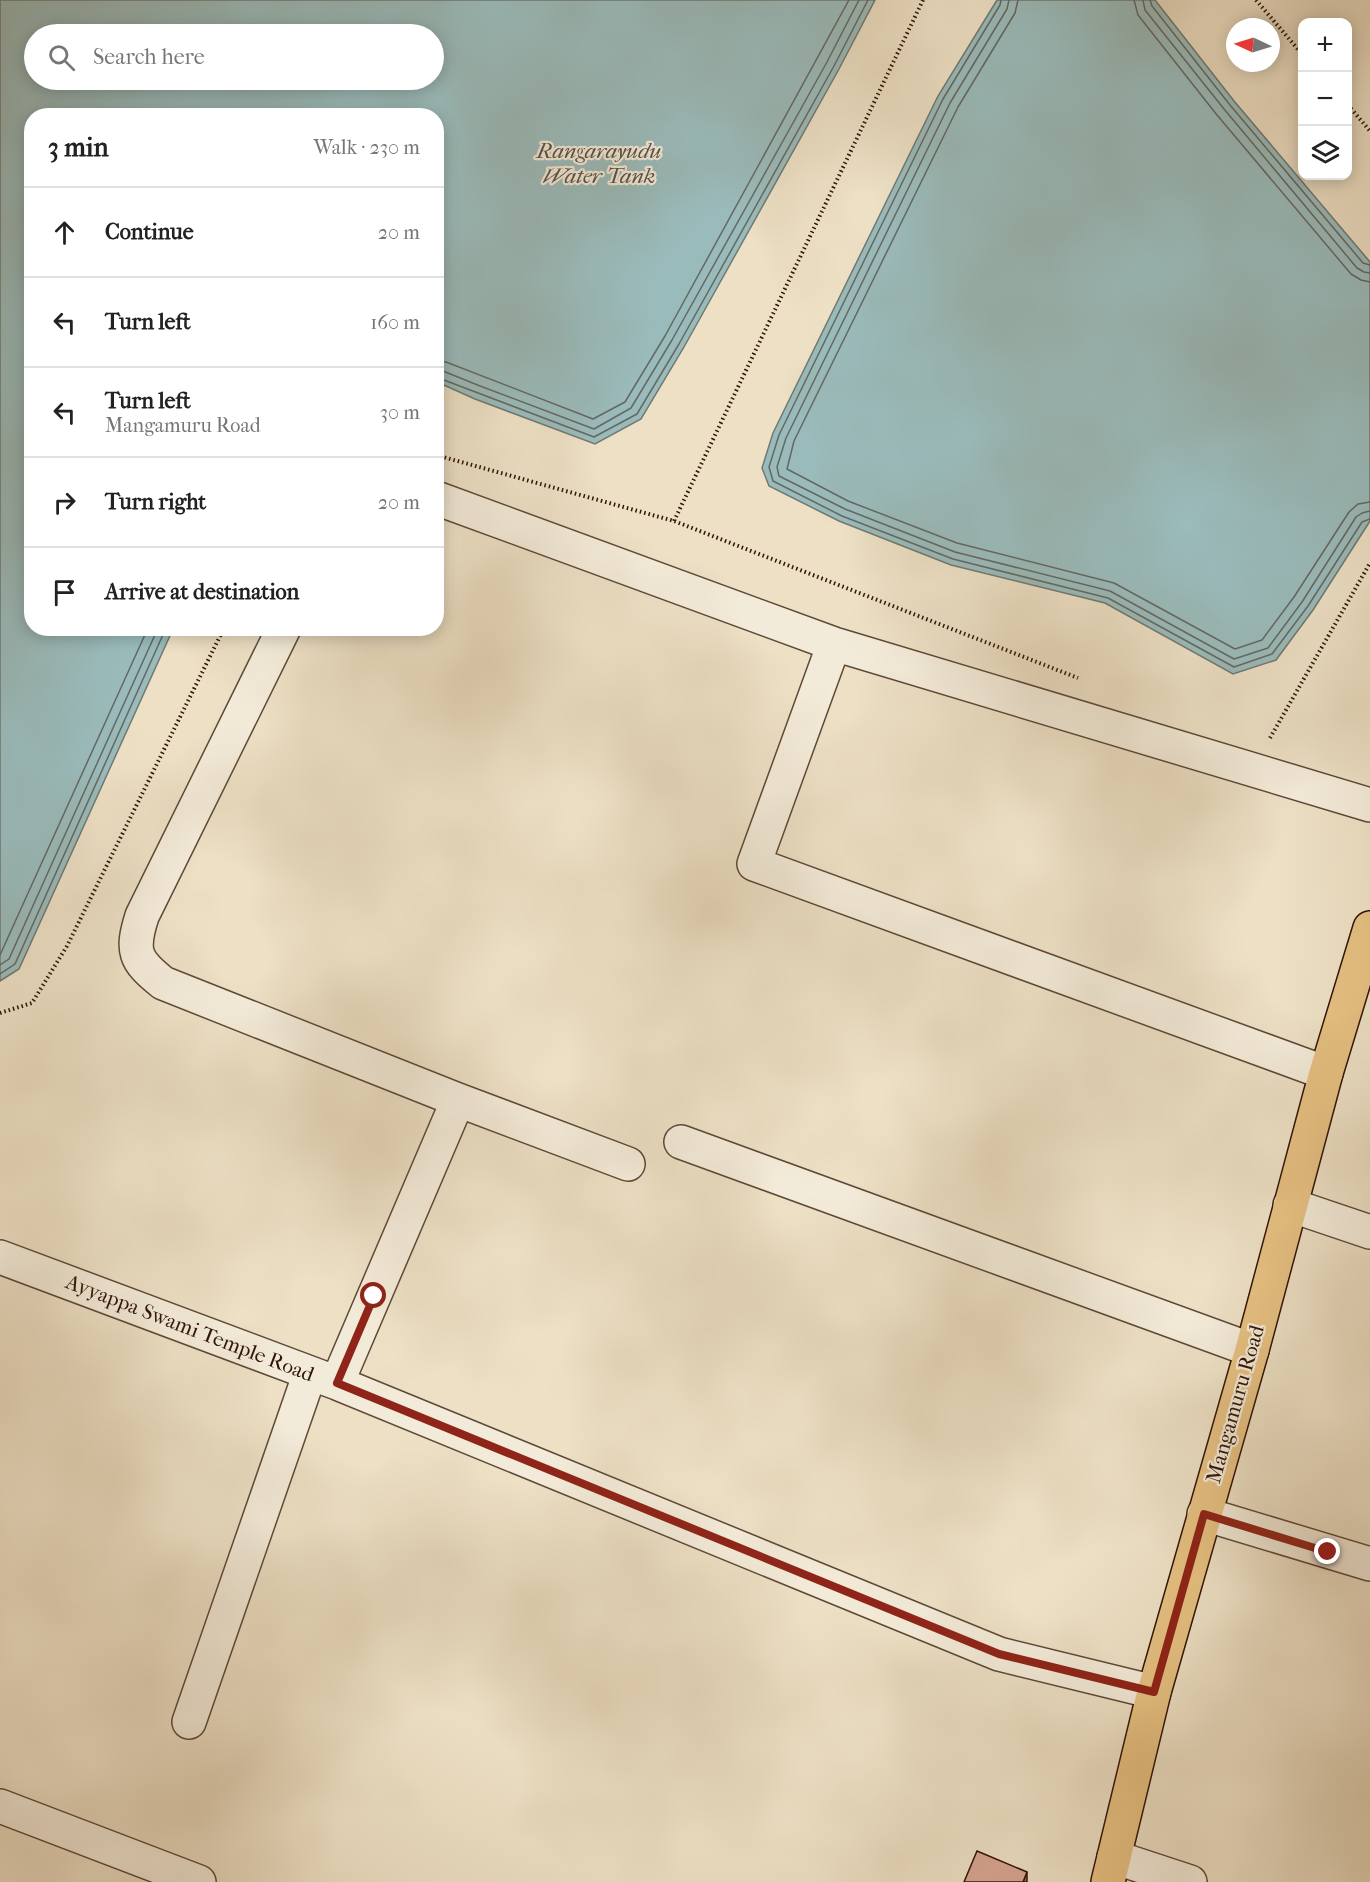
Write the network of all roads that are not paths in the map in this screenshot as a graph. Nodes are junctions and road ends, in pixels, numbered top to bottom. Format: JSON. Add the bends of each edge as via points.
{"nodes":[{"id":1,"x":444,"y":501,"type":"edge"},
{"id":2,"x":280,"y":636,"type":"edge"},
{"id":3,"x":834,"y":644,"type":"junction"},
{"id":4,"x":1370,"y":805,"type":"edge"},
{"id":5,"x":1370,"y":928,"type":"edge"},
{"id":6,"x":1326,"y":1073,"type":"junction"},
{"id":7,"x":458,"y":1100,"type":"junction"},
{"id":8,"x":681,"y":1142,"type":"dead end"},
{"id":9,"x":628,"y":1164,"type":"dead end"},
{"id":10,"x":1290,"y":1204,"type":"junction"},
{"id":11,"x":1370,"y":1232,"type":"edge"},
{"id":12,"x":0,"y":1257,"type":"edge"},
{"id":13,"x":1252,"y":1350,"type":"junction"},
{"id":14,"x":323,"y":1378,"type":"junction"},
{"id":15,"x":1204,"y":1514,"type":"junction"},
{"id":16,"x":1370,"y":1564,"type":"edge"},
{"id":17,"x":1154,"y":1692,"type":"junction"},
{"id":18,"x":189,"y":1722,"type":"dead end"},
{"id":19,"x":0,"y":1806,"type":"edge"},
{"id":20,"x":1111,"y":1870,"type":"edge"},
{"id":21,"x":199,"y":1882,"type":"edge"},
{"id":22,"x":1190,"y":1882,"type":"edge"}],
"edges":[{"from":1,"to":3,"type":"street"},
{"from":2,"to":7,"type":"street","via":[[142,916],[135,939],[137,955],[163,983]]},
{"from":3,"to":4,"type":"street"},
{"from":3,"to":6,"type":"street","via":[[754,864]]},
{"from":5,"to":6,"type":"main road","name":"Mangamuru Road"},
{"from":6,"to":10,"type":"main road","name":"Mangamuru Road"},
{"from":7,"to":9,"type":"street"},
{"from":7,"to":14,"type":"street"},
{"from":8,"to":13,"type":"street"},
{"from":10,"to":11,"type":"street"},
{"from":10,"to":13,"type":"main road","name":"Mangamuru Road"},
{"from":12,"to":14,"type":"street","name":"Ayyappa Swami Temple Road"},
{"from":13,"to":15,"type":"main road","name":"Mangamuru Road"},
{"from":14,"to":17,"type":"street","name":"Ayyappa Swami Temple Road","via":[[999,1654]]},
{"from":14,"to":18,"type":"street"},
{"from":15,"to":16,"type":"street"},
{"from":15,"to":17,"type":"main road","name":"Mangamuru Road"},
{"from":17,"to":20,"type":"main road","name":"Mangamuru Road"},
{"from":19,"to":21,"type":"street"},
{"from":20,"to":22,"type":"street"}]}
